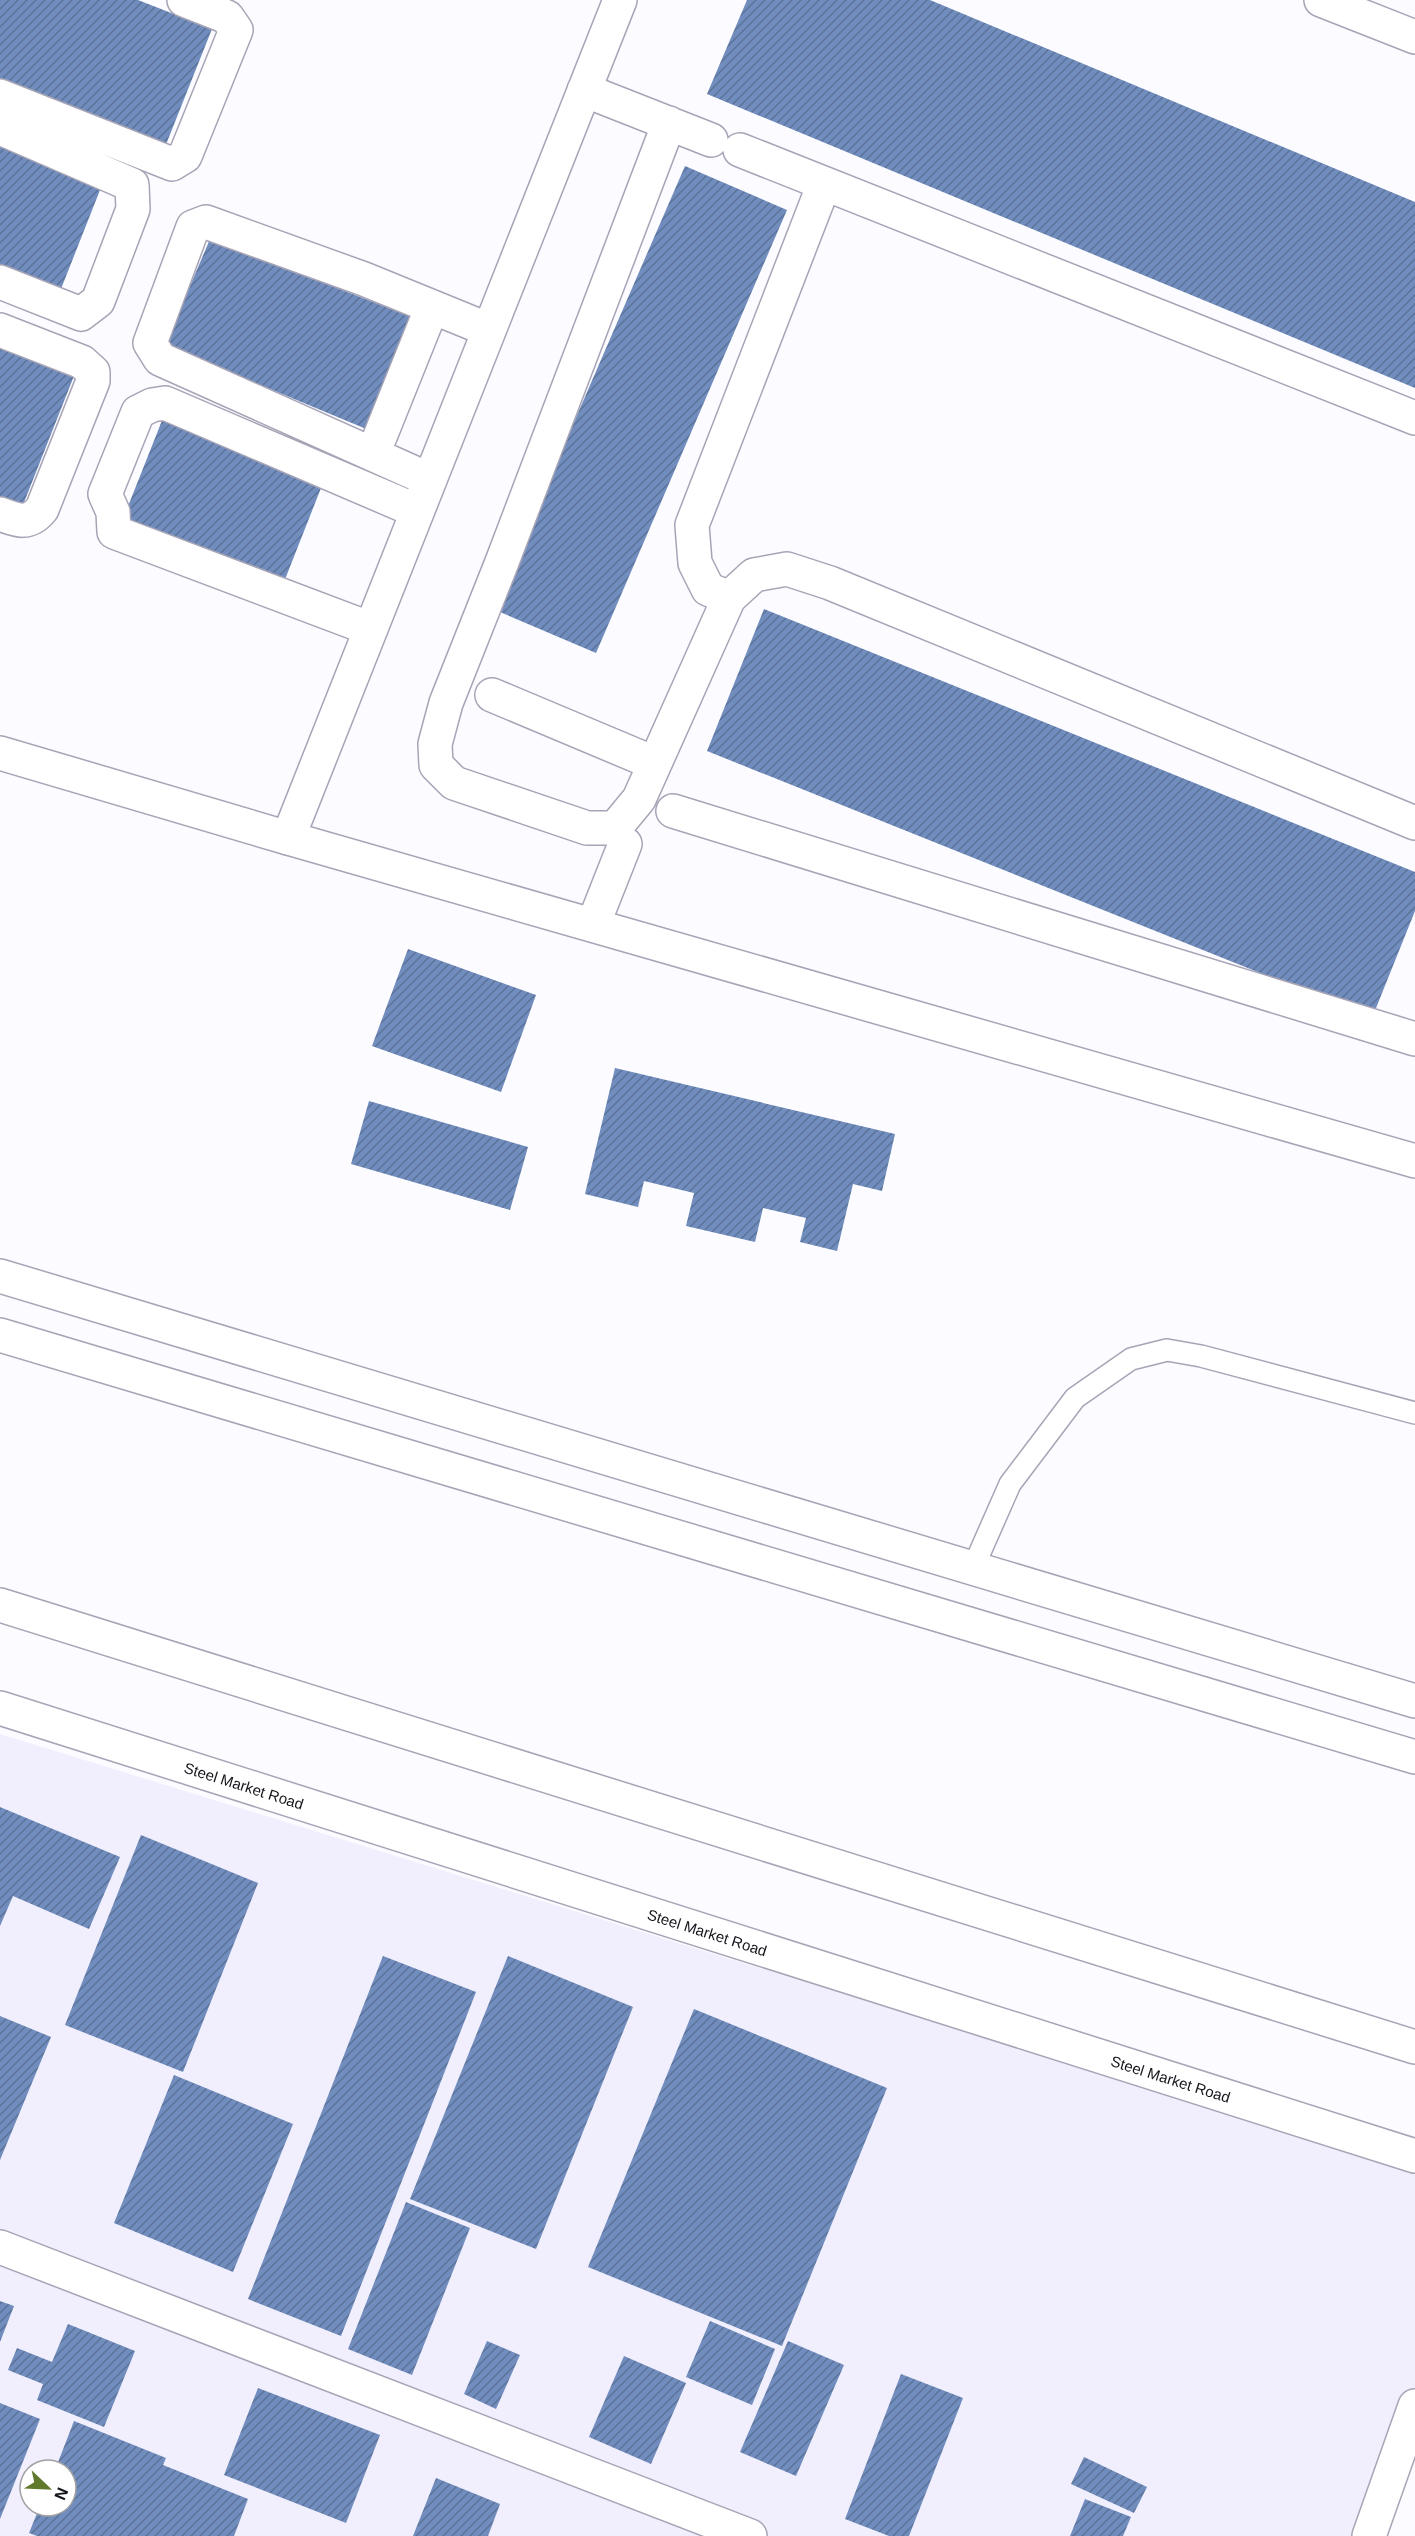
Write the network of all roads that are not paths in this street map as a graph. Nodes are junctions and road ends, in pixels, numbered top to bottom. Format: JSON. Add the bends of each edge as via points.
{"nodes":[{"id":1,"x":184,"y":0,"type":"edge"},
{"id":2,"x":620,"y":0,"type":"edge"},
{"id":3,"x":1321,"y":0,"type":"edge"},
{"id":4,"x":1415,"y":37,"type":"edge"},
{"id":5,"x":584,"y":90,"type":"junction"},
{"id":6,"x":0,"y":96,"type":"edge"},
{"id":7,"x":669,"y":123,"type":"junction"},
{"id":8,"x":0,"y":128,"type":"edge"},
{"id":9,"x":824,"y":184,"type":"junction"},
{"id":10,"x":0,"y":282,"type":"edge"},
{"id":11,"x":432,"y":306,"type":"junction"},
{"id":12,"x":0,"y":330,"type":"edge"},
{"id":13,"x":489,"y":330,"type":"junction"},
{"id":14,"x":1415,"y":418,"type":"edge"},
{"id":15,"x":373,"y":454,"type":"junction"},
{"id":16,"x":430,"y":480,"type":"junction"},
{"id":17,"x":417,"y":511,"type":"junction"},
{"id":18,"x":0,"y":514,"type":"edge"},
{"id":19,"x":729,"y":598,"type":"junction"},
{"id":20,"x":371,"y":629,"type":"junction"},
{"id":21,"x":492,"y":695,"type":"dead end"},
{"id":22,"x":0,"y":753,"type":"edge"},
{"id":23,"x":654,"y":763,"type":"junction"},
{"id":24,"x":673,"y":811,"type":"dead end"},
{"id":25,"x":1415,"y":823,"type":"edge"},
{"id":26,"x":288,"y":838,"type":"junction"},
{"id":27,"x":625,"y":844,"type":"dead end"},
{"id":28,"x":593,"y":925,"type":"junction"},
{"id":29,"x":1415,"y":1039,"type":"edge"},
{"id":30,"x":1415,"y":1161,"type":"edge"},
{"id":31,"x":0,"y":1276,"type":"edge"},
{"id":32,"x":0,"y":1335,"type":"edge"},
{"id":33,"x":1415,"y":1413,"type":"edge"},
{"id":34,"x":973,"y":1568,"type":"junction"},
{"id":35,"x":0,"y":1605,"type":"edge"},
{"id":36,"x":1415,"y":1701,"type":"edge"},
{"id":37,"x":0,"y":1708,"type":"edge"},
{"id":38,"x":1415,"y":1756,"type":"edge"},
{"id":39,"x":1415,"y":2047,"type":"edge"},
{"id":40,"x":1415,"y":2156,"type":"edge"},
{"id":41,"x":0,"y":2247,"type":"edge"},
{"id":42,"x":1415,"y":2406,"type":"edge"},
{"id":43,"x":750,"y":2536,"type":"edge"},
{"id":44,"x":1369,"y":2536,"type":"edge"}],
"edges":[{"from":1,"to":6,"type":"main road","via":[[227,17],[236,30],[185,156],[172,164]]},
{"from":2,"to":5,"type":"main road"},
{"from":3,"to":4,"type":"main road"},
{"from":5,"to":7,"type":"main road"},
{"from":5,"to":13,"type":"main road"},
{"from":7,"to":9,"type":"main road"},
{"from":7,"to":23,"type":"main road","via":[[446,703],[435,744],[436,765],[454,783],[587,828],[615,828],[639,798]]},
{"from":8,"to":10,"type":"main road","via":[[132,185],[133,209],[98,301],[81,315]]},
{"from":9,"to":14,"type":"main road"},
{"from":9,"to":19,"type":"main road","via":[[692,525],[695,563],[708,590]]},
{"from":11,"to":13,"type":"main road"},
{"from":11,"to":15,"type":"main road"},
{"from":11,"to":15,"type":"main road","via":[[206,222],[193,227],[150,343],[160,358]]},
{"from":12,"to":18,"type":"main road","via":[[82,362],[93,372],[93,381],[42,509],[26,521]]},
{"from":13,"to":16,"type":"main road"},
{"from":15,"to":16,"type":"main road"},
{"from":16,"to":17,"type":"main road"},
{"from":17,"to":20,"type":"main road"},
{"from":17,"to":20,"type":"main road","via":[[165,403],[138,412],[105,494],[113,512],[114,532]]},
{"from":19,"to":23,"type":"main road"},
{"from":19,"to":25,"type":"main road","via":[[754,575],[786,568]]},
{"from":20,"to":26,"type":"main road"},
{"from":21,"to":23,"type":"main road"},
{"from":22,"to":26,"type":"main road"},
{"from":24,"to":29,"type":"main road"},
{"from":26,"to":28,"type":"main road"},
{"from":27,"to":28,"type":"main road"},
{"from":28,"to":30,"type":"main road"},
{"from":31,"to":34,"type":"main road"},
{"from":32,"to":38,"type":"main road"},
{"from":33,"to":34,"type":"lane","via":[[1201,1356],[1167,1350],[1131,1359],[1075,1398],[1010,1484]]},
{"from":34,"to":36,"type":"main road"},
{"from":35,"to":39,"type":"main road"},
{"from":37,"to":40,"type":"main road","name":"Steel Market Road"},
{"from":41,"to":43,"type":"main road"},
{"from":42,"to":44,"type":"main road"}]}
